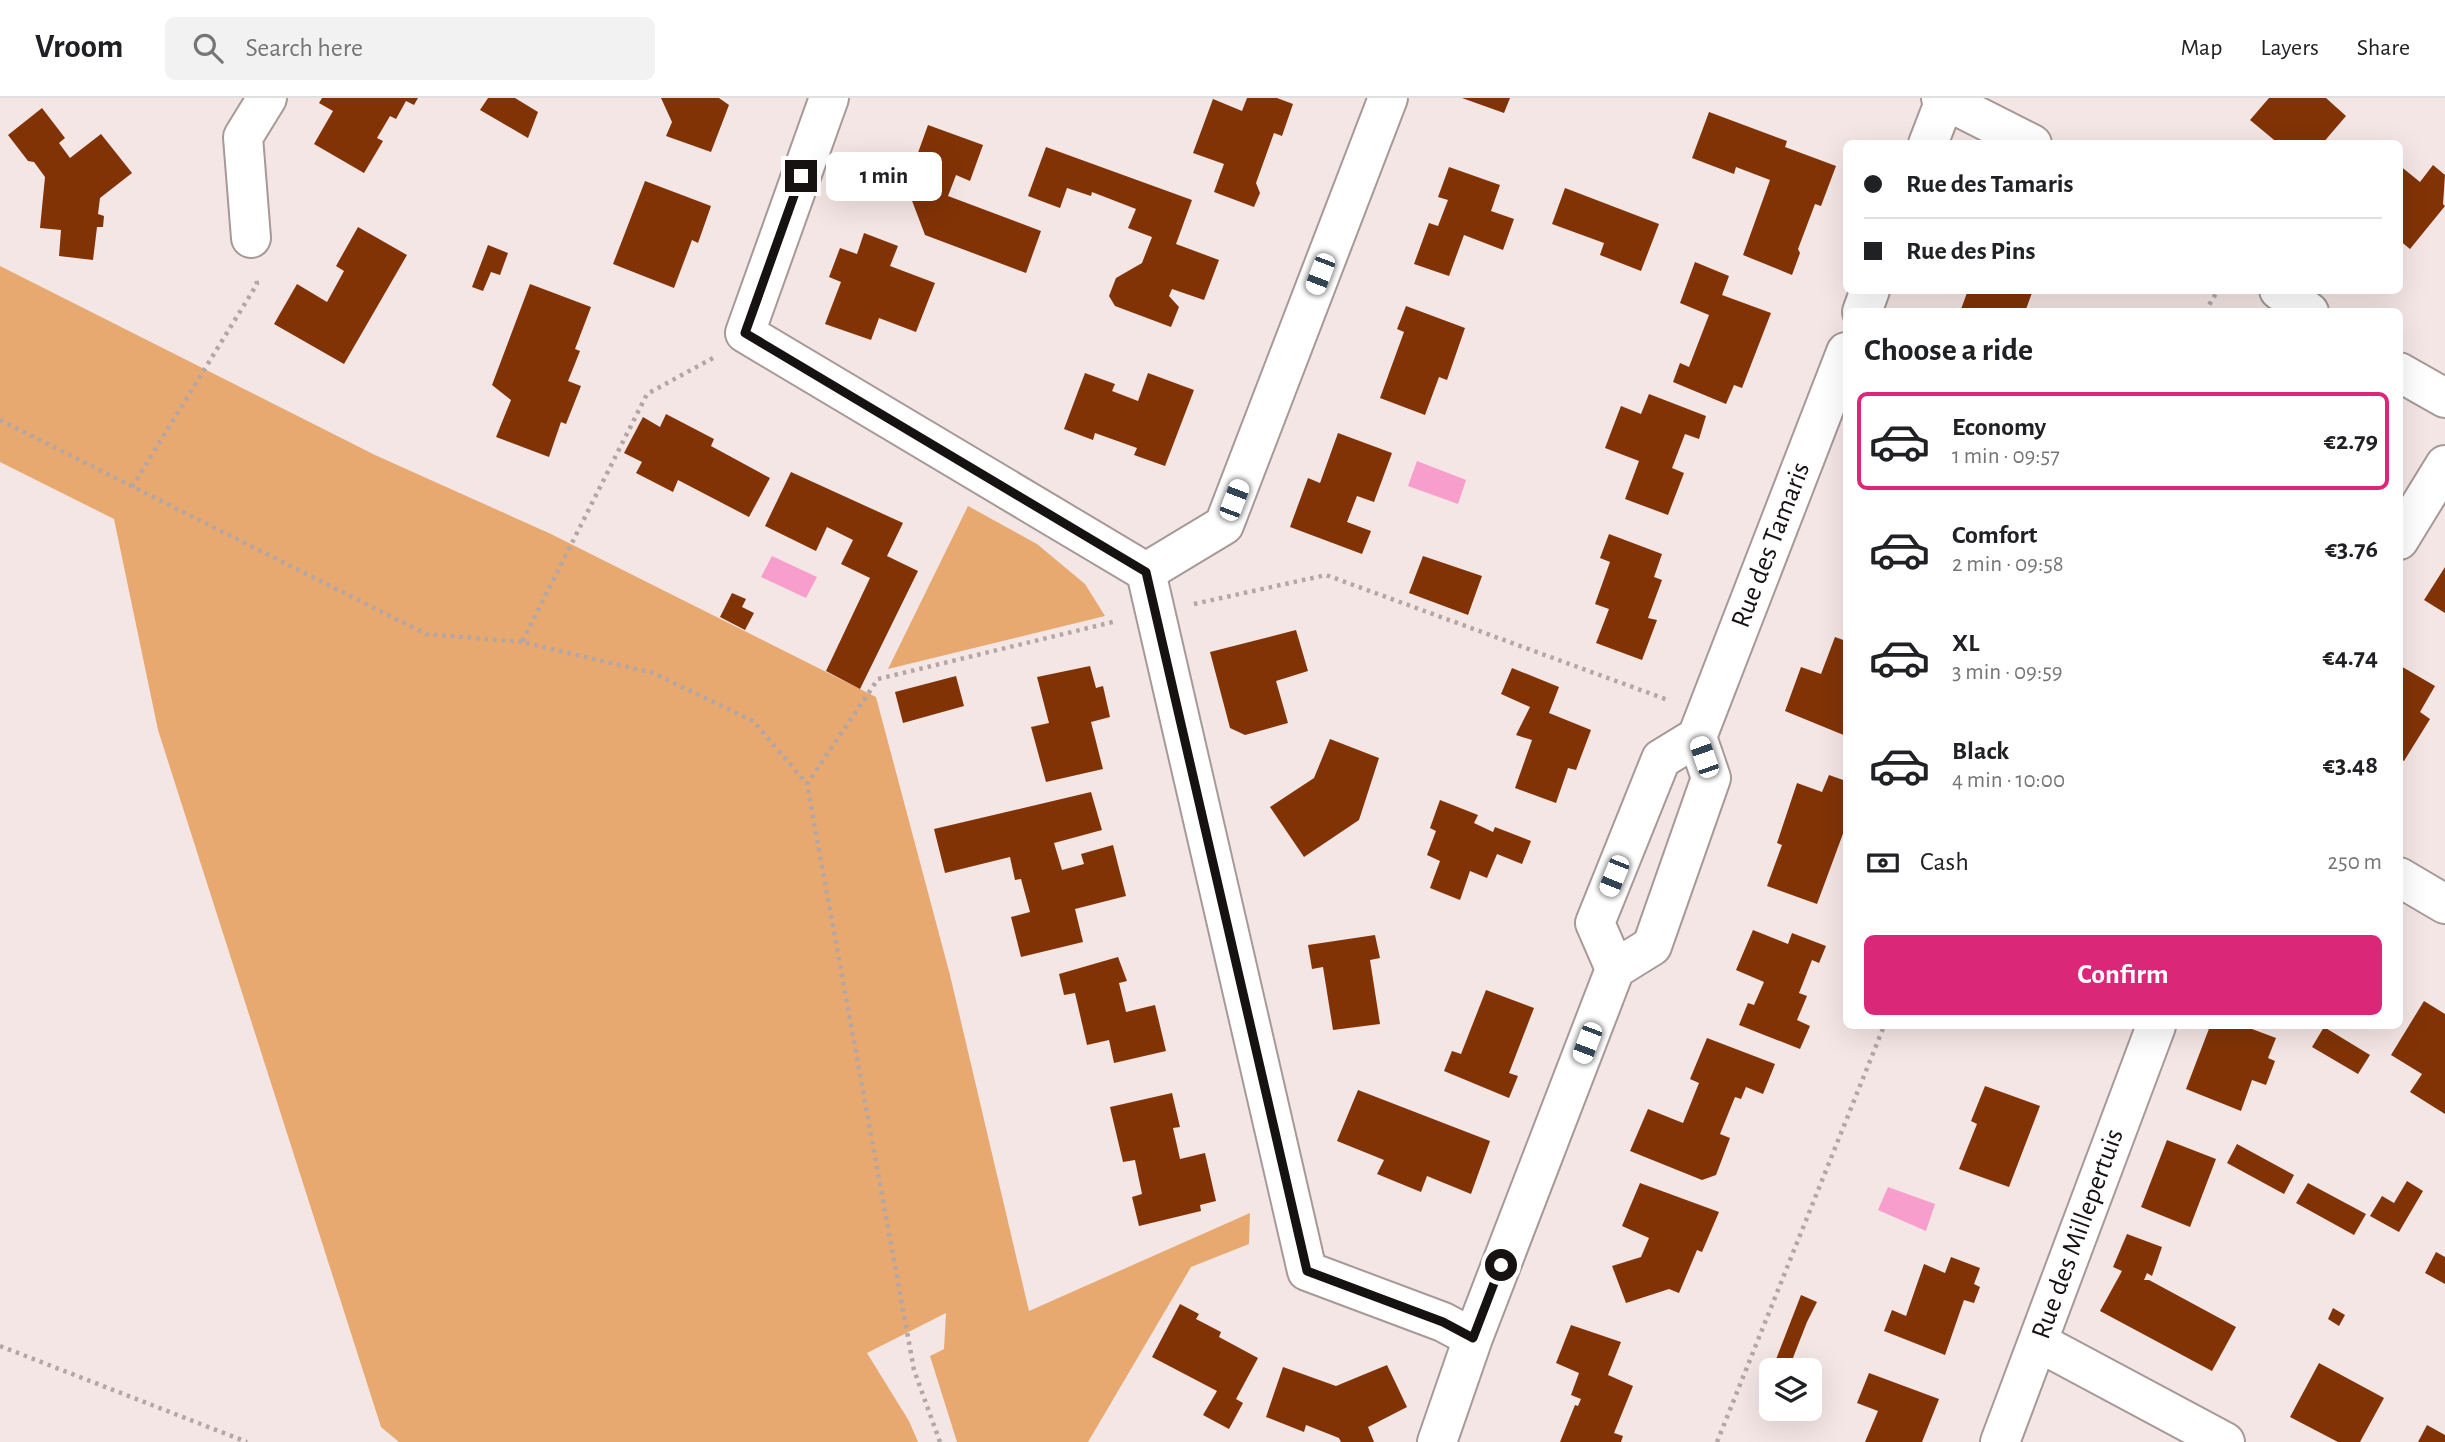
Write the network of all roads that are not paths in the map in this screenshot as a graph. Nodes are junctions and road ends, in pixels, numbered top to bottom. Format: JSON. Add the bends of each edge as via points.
{"nodes":[{"id":1,"x":267,"y":98,"type":"edge"},
{"id":2,"x":829,"y":98,"type":"edge"},
{"id":3,"x":1388,"y":98,"type":"edge"},
{"id":4,"x":1943,"y":99,"type":"edge"},
{"id":5,"x":1929,"y":140,"type":"edge"},
{"id":6,"x":2024,"y":140,"type":"edge"},
{"id":7,"x":251,"y":238,"type":"road end"},
{"id":8,"x":2284,"y":294,"type":"edge"},
{"id":9,"x":2304,"y":308,"type":"edge"},
{"id":10,"x":1843,"y":360,"type":"edge"},
{"id":11,"x":2403,"y":374,"type":"edge"},
{"id":12,"x":2445,"y":398,"type":"edge"},
{"id":13,"x":2445,"y":465,"type":"edge"},
{"id":14,"x":2403,"y":533,"type":"edge"},
{"id":15,"x":1146,"y":572,"type":"junction"},
{"id":16,"x":1702,"y":725,"type":"junction"},
{"id":17,"x":2403,"y":879,"type":"edge"},
{"id":18,"x":2445,"y":904,"type":"edge"},
{"id":19,"x":1615,"y":970,"type":"junction"},
{"id":20,"x":2155,"y":1029,"type":"edge"},
{"id":21,"x":1473,"y":1338,"type":"junction"},
{"id":22,"x":2038,"y":1342,"type":"junction"},
{"id":23,"x":1437,"y":1442,"type":"edge"},
{"id":24,"x":2000,"y":1442,"type":"edge"},
{"id":25,"x":2225,"y":1442,"type":"edge"}],
"edges":[{"from":1,"to":7,"type":"street","via":[[243,137]]},
{"from":2,"to":15,"type":"street","via":[[745,333]]},
{"from":3,"to":15,"type":"street","via":[[1224,525]]},
{"from":4,"to":5,"type":"street"},
{"from":4,"to":6,"type":"street"},
{"from":8,"to":9,"type":"street"},
{"from":10,"to":16,"type":"street","name":"Rue des Tamaris"},
{"from":11,"to":12,"type":"street"},
{"from":13,"to":14,"type":"street"},
{"from":15,"to":21,"type":"street","via":[[1307,1271],[1443,1322]]},
{"from":16,"to":19,"type":"street","via":[[1711,778],[1652,946]]},
{"from":16,"to":19,"type":"street","via":[[1661,759],[1595,923]]},
{"from":17,"to":18,"type":"street"},
{"from":19,"to":21,"type":"street"},
{"from":20,"to":22,"type":"street","name":"Rue des Millepertuis"},
{"from":21,"to":23,"type":"street"},
{"from":22,"to":24,"type":"street","name":"Rue des Millepertuis"},
{"from":22,"to":25,"type":"street"}]}
